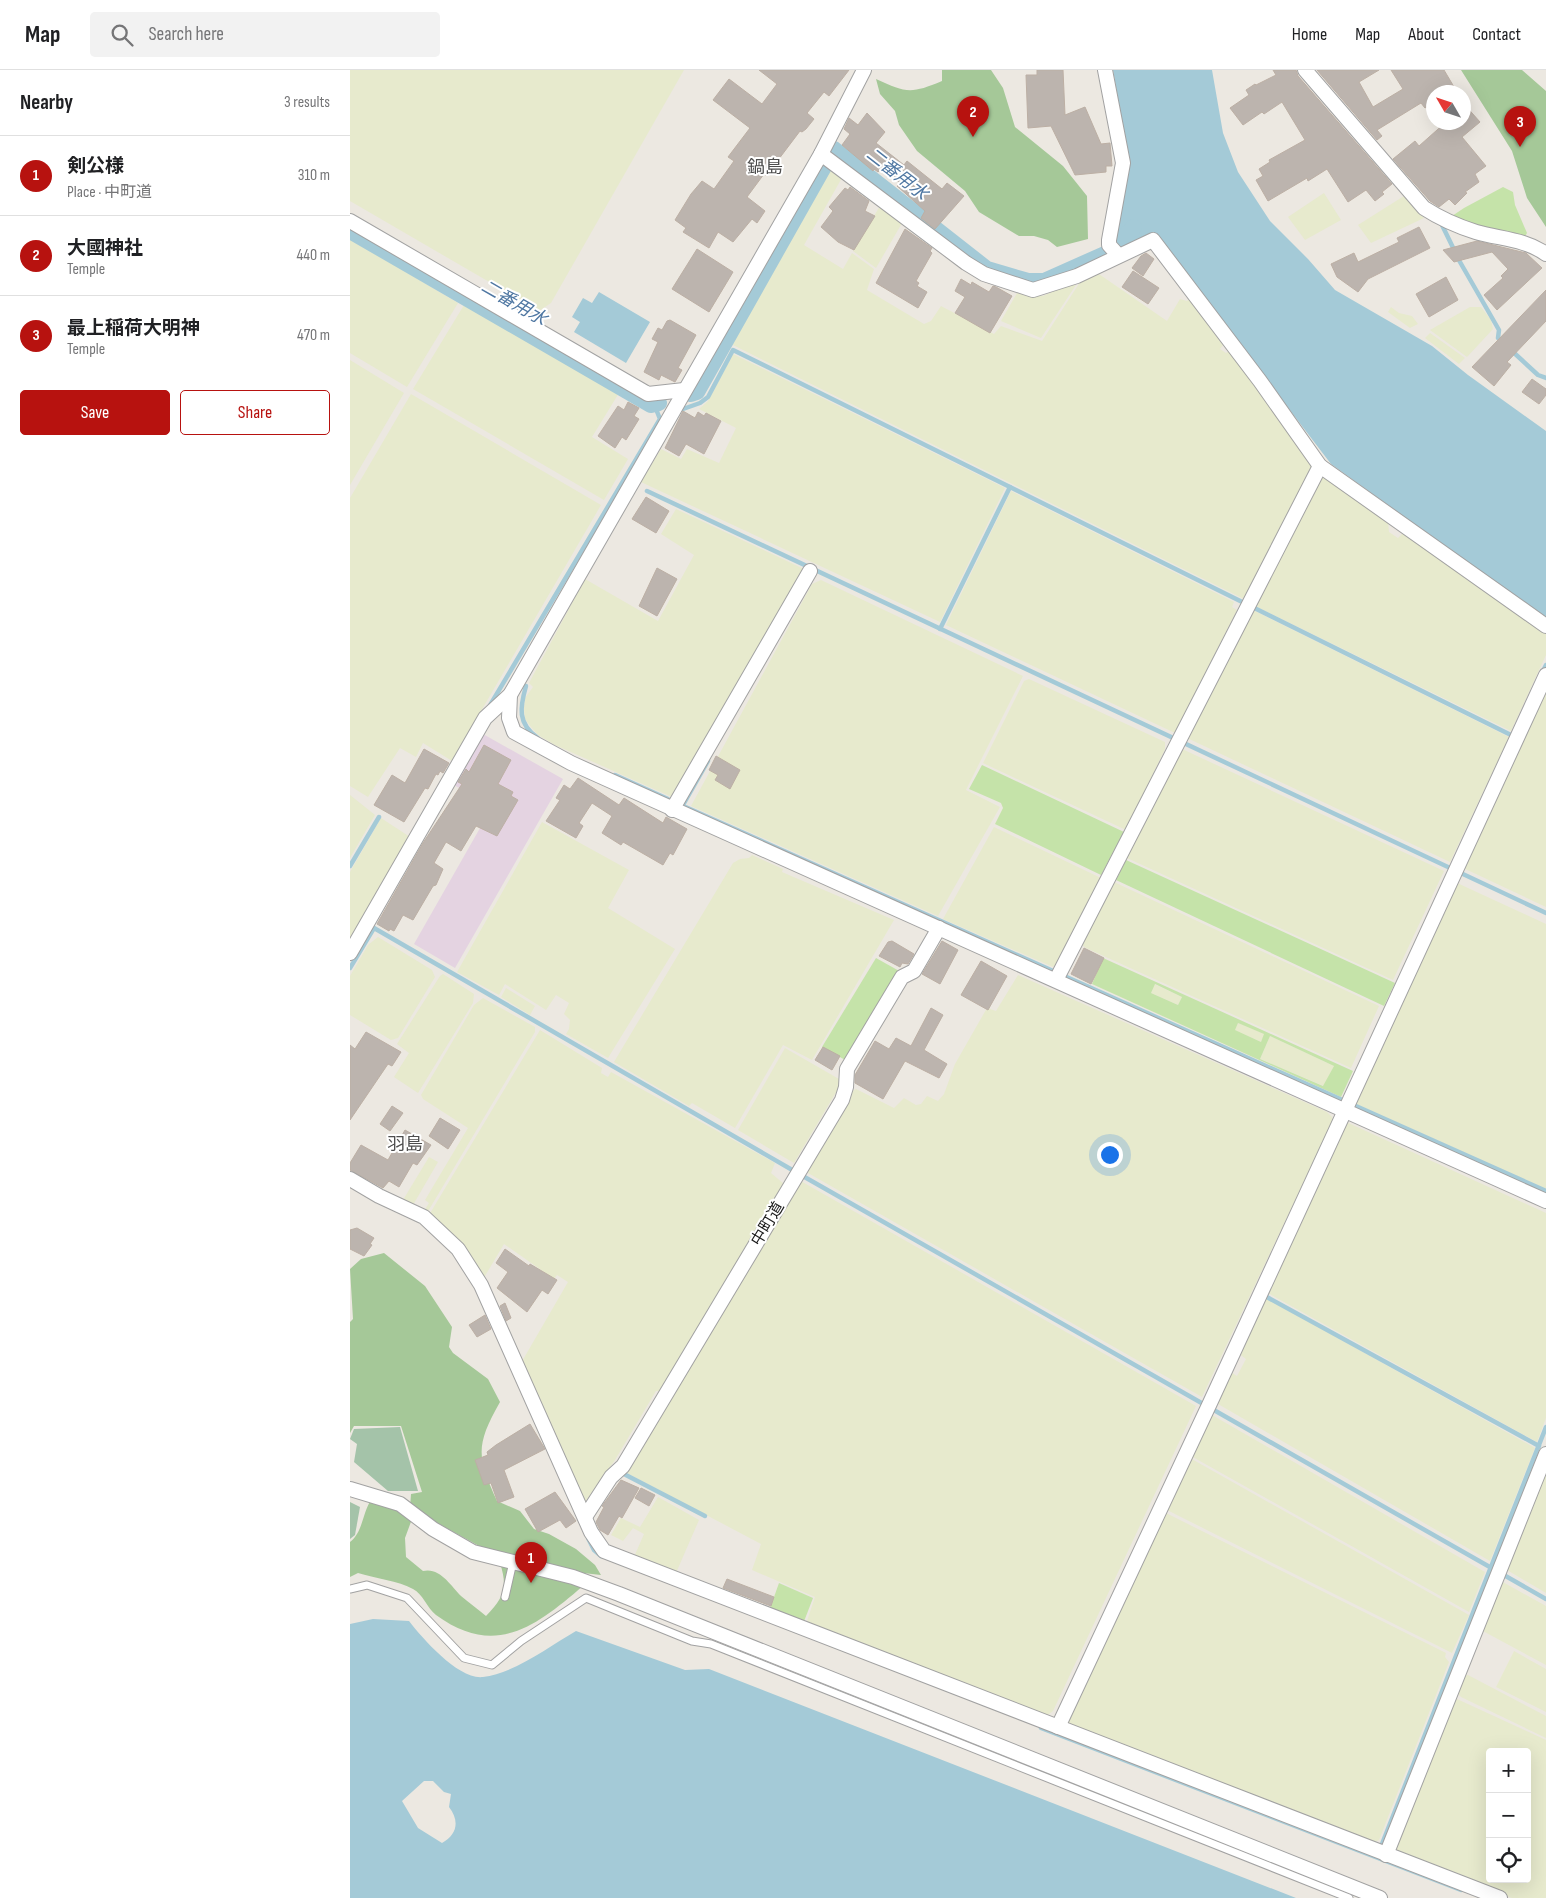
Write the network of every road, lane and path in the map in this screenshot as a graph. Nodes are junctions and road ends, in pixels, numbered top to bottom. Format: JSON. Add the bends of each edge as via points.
{"nodes":[{"id":1,"x":864,"y":70,"type":"edge"},
{"id":2,"x":1105,"y":70,"type":"edge"},
{"id":3,"x":1306,"y":70,"type":"edge"},
{"id":4,"x":828,"y":158,"type":"junction"},
{"id":5,"x":350,"y":222,"type":"edge"},
{"id":6,"x":1114,"y":251,"type":"junction"},
{"id":7,"x":1546,"y":254,"type":"edge"},
{"id":8,"x":684,"y":390,"type":"junction"},
{"id":9,"x":1320,"y":466,"type":"junction"},
{"id":10,"x":810,"y":571,"type":"dead end"},
{"id":11,"x":1546,"y":626,"type":"edge"},
{"id":12,"x":1546,"y":675,"type":"edge"},
{"id":13,"x":510,"y":695,"type":"junction"},
{"id":14,"x":672,"y":810,"type":"junction"},
{"id":15,"x":939,"y":928,"type":"junction"},
{"id":16,"x":350,"y":953,"type":"edge"},
{"id":17,"x":1059,"y":976,"type":"junction"},
{"id":18,"x":1346,"y":1105,"type":"junction"},
{"id":19,"x":350,"y":1179,"type":"edge"},
{"id":20,"x":1546,"y":1202,"type":"edge"},
{"id":21,"x":1546,"y":1454,"type":"edge"},
{"id":22,"x":350,"y":1489,"type":"edge"},
{"id":23,"x":585,"y":1517,"type":"junction"},
{"id":24,"x":513,"y":1562,"type":"junction"},
{"id":25,"x":350,"y":1589,"type":"edge"},
{"id":26,"x":505,"y":1597,"type":"dead end"},
{"id":27,"x":1058,"y":1727,"type":"junction"},
{"id":28,"x":1386,"y":1855,"type":"junction"},
{"id":29,"x":1349,"y":1898,"type":"edge"},
{"id":30,"x":1380,"y":1898,"type":"edge"},
{"id":31,"x":1500,"y":1898,"type":"edge"}],
"edges":[{"from":1,"to":4,"type":"street"},
{"from":2,"to":6,"type":"street","via":[[1123,163]]},
{"from":3,"to":7,"type":"street","via":[[1424,208],[1443,220],[1526,243]]},
{"from":4,"to":6,"type":"street","via":[[966,263],[984,274],[1010,283],[1033,290],[1077,276]]},
{"from":4,"to":8,"type":"street"},
{"from":5,"to":8,"type":"street","via":[[648,394]]},
{"from":6,"to":9,"type":"street","via":[[1153,240]]},
{"from":8,"to":13,"type":"street"},
{"from":9,"to":11,"type":"street"},
{"from":9,"to":17,"type":"street"},
{"from":10,"to":14,"type":"street"},
{"from":12,"to":18,"type":"street"},
{"from":13,"to":14,"type":"street","via":[[509,718],[514,732]]},
{"from":13,"to":16,"type":"street","via":[[486,718]]},
{"from":14,"to":15,"type":"street"},
{"from":15,"to":17,"type":"street"},
{"from":15,"to":23,"type":"street","name":"中町道","via":[[914,971],[902,977],[847,1069],[842,1100],[798,1175],[623,1466],[611,1477]]},
{"from":17,"to":18,"type":"street"},
{"from":18,"to":20,"type":"street"},
{"from":18,"to":27,"type":"street"},
{"from":19,"to":23,"type":"street","via":[[424,1217],[458,1249],[481,1285]]},
{"from":21,"to":28,"type":"street"},
{"from":22,"to":24,"type":"street","via":[[400,1504],[433,1529],[473,1552]]},
{"from":23,"to":27,"type":"street","via":[[604,1551]]},
{"from":24,"to":26,"type":"lane"},
{"from":24,"to":30,"type":"street","via":[[573,1577],[626,1596]]},
{"from":25,"to":29,"type":"lane","via":[[367,1585],[407,1598],[464,1658],[492,1665],[521,1641],[586,1598],[692,1641],[720,1648]]},
{"from":27,"to":28,"type":"street"},
{"from":28,"to":31,"type":"street"}]}
